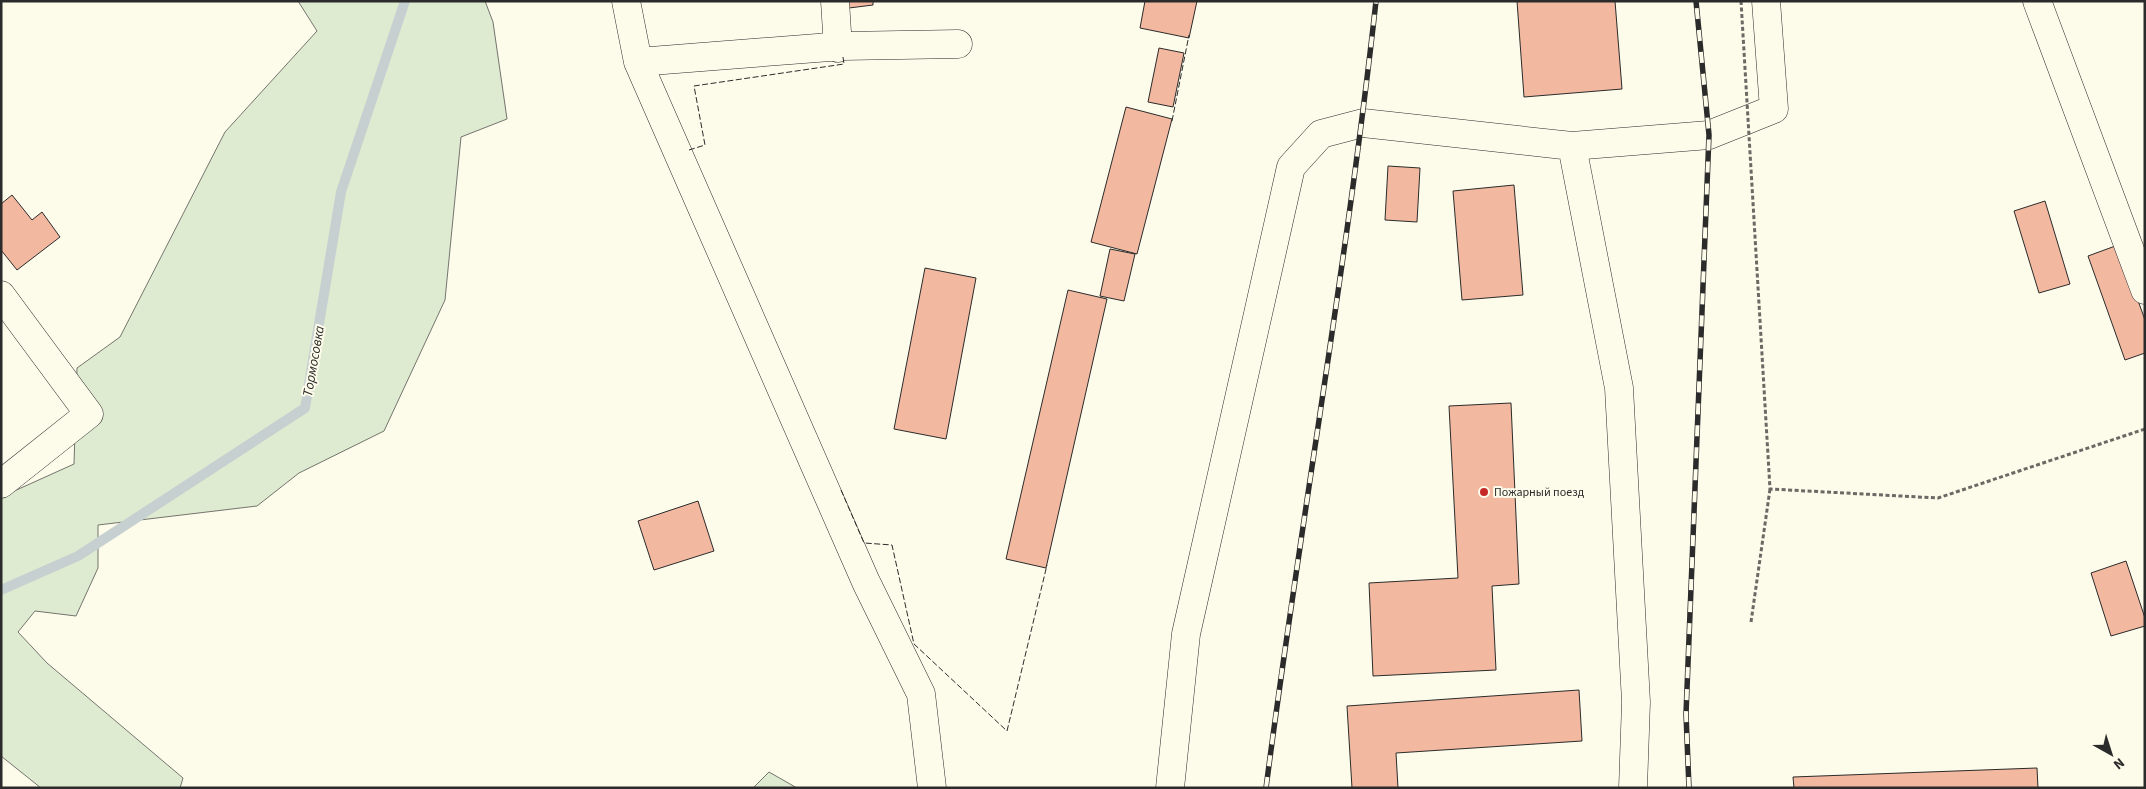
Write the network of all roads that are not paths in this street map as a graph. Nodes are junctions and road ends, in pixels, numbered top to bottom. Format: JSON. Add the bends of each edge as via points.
{"nodes":[{"id":1,"x":626,"y":1,"type":"edge"},
{"id":2,"x":835,"y":1,"type":"edge"},
{"id":3,"x":1766,"y":1,"type":"edge"},
{"id":4,"x":2037,"y":1,"type":"edge"},
{"id":5,"x":958,"y":44,"type":"dead end"},
{"id":6,"x":838,"y":48,"type":"junction"},
{"id":7,"x":638,"y":62,"type":"junction"},
{"id":8,"x":1572,"y":146,"type":"junction"},
{"id":9,"x":2145,"y":290,"type":"edge"},
{"id":10,"x":1,"y":295,"type":"edge"},
{"id":11,"x":1,"y":484,"type":"edge"},
{"id":12,"x":932,"y":788,"type":"edge"},
{"id":13,"x":1170,"y":788,"type":"edge"},
{"id":14,"x":1633,"y":788,"type":"edge"}],
"edges":[{"from":1,"to":7,"type":"street"},
{"from":2,"to":6,"type":"street"},
{"from":3,"to":8,"type":"street","via":[[1774,109],[1710,135]]},
{"from":4,"to":9,"type":"street"},
{"from":5,"to":6,"type":"street"},
{"from":6,"to":7,"type":"street"},
{"from":7,"to":12,"type":"street","via":[[866,582],[921,694]]},
{"from":8,"to":13,"type":"street","via":[[1363,123],[1321,134],[1291,167],[1186,634]]},
{"from":8,"to":14,"type":"street","via":[[1619,388],[1636,702]]},
{"from":10,"to":11,"type":"street","via":[[88,414]]}]}
